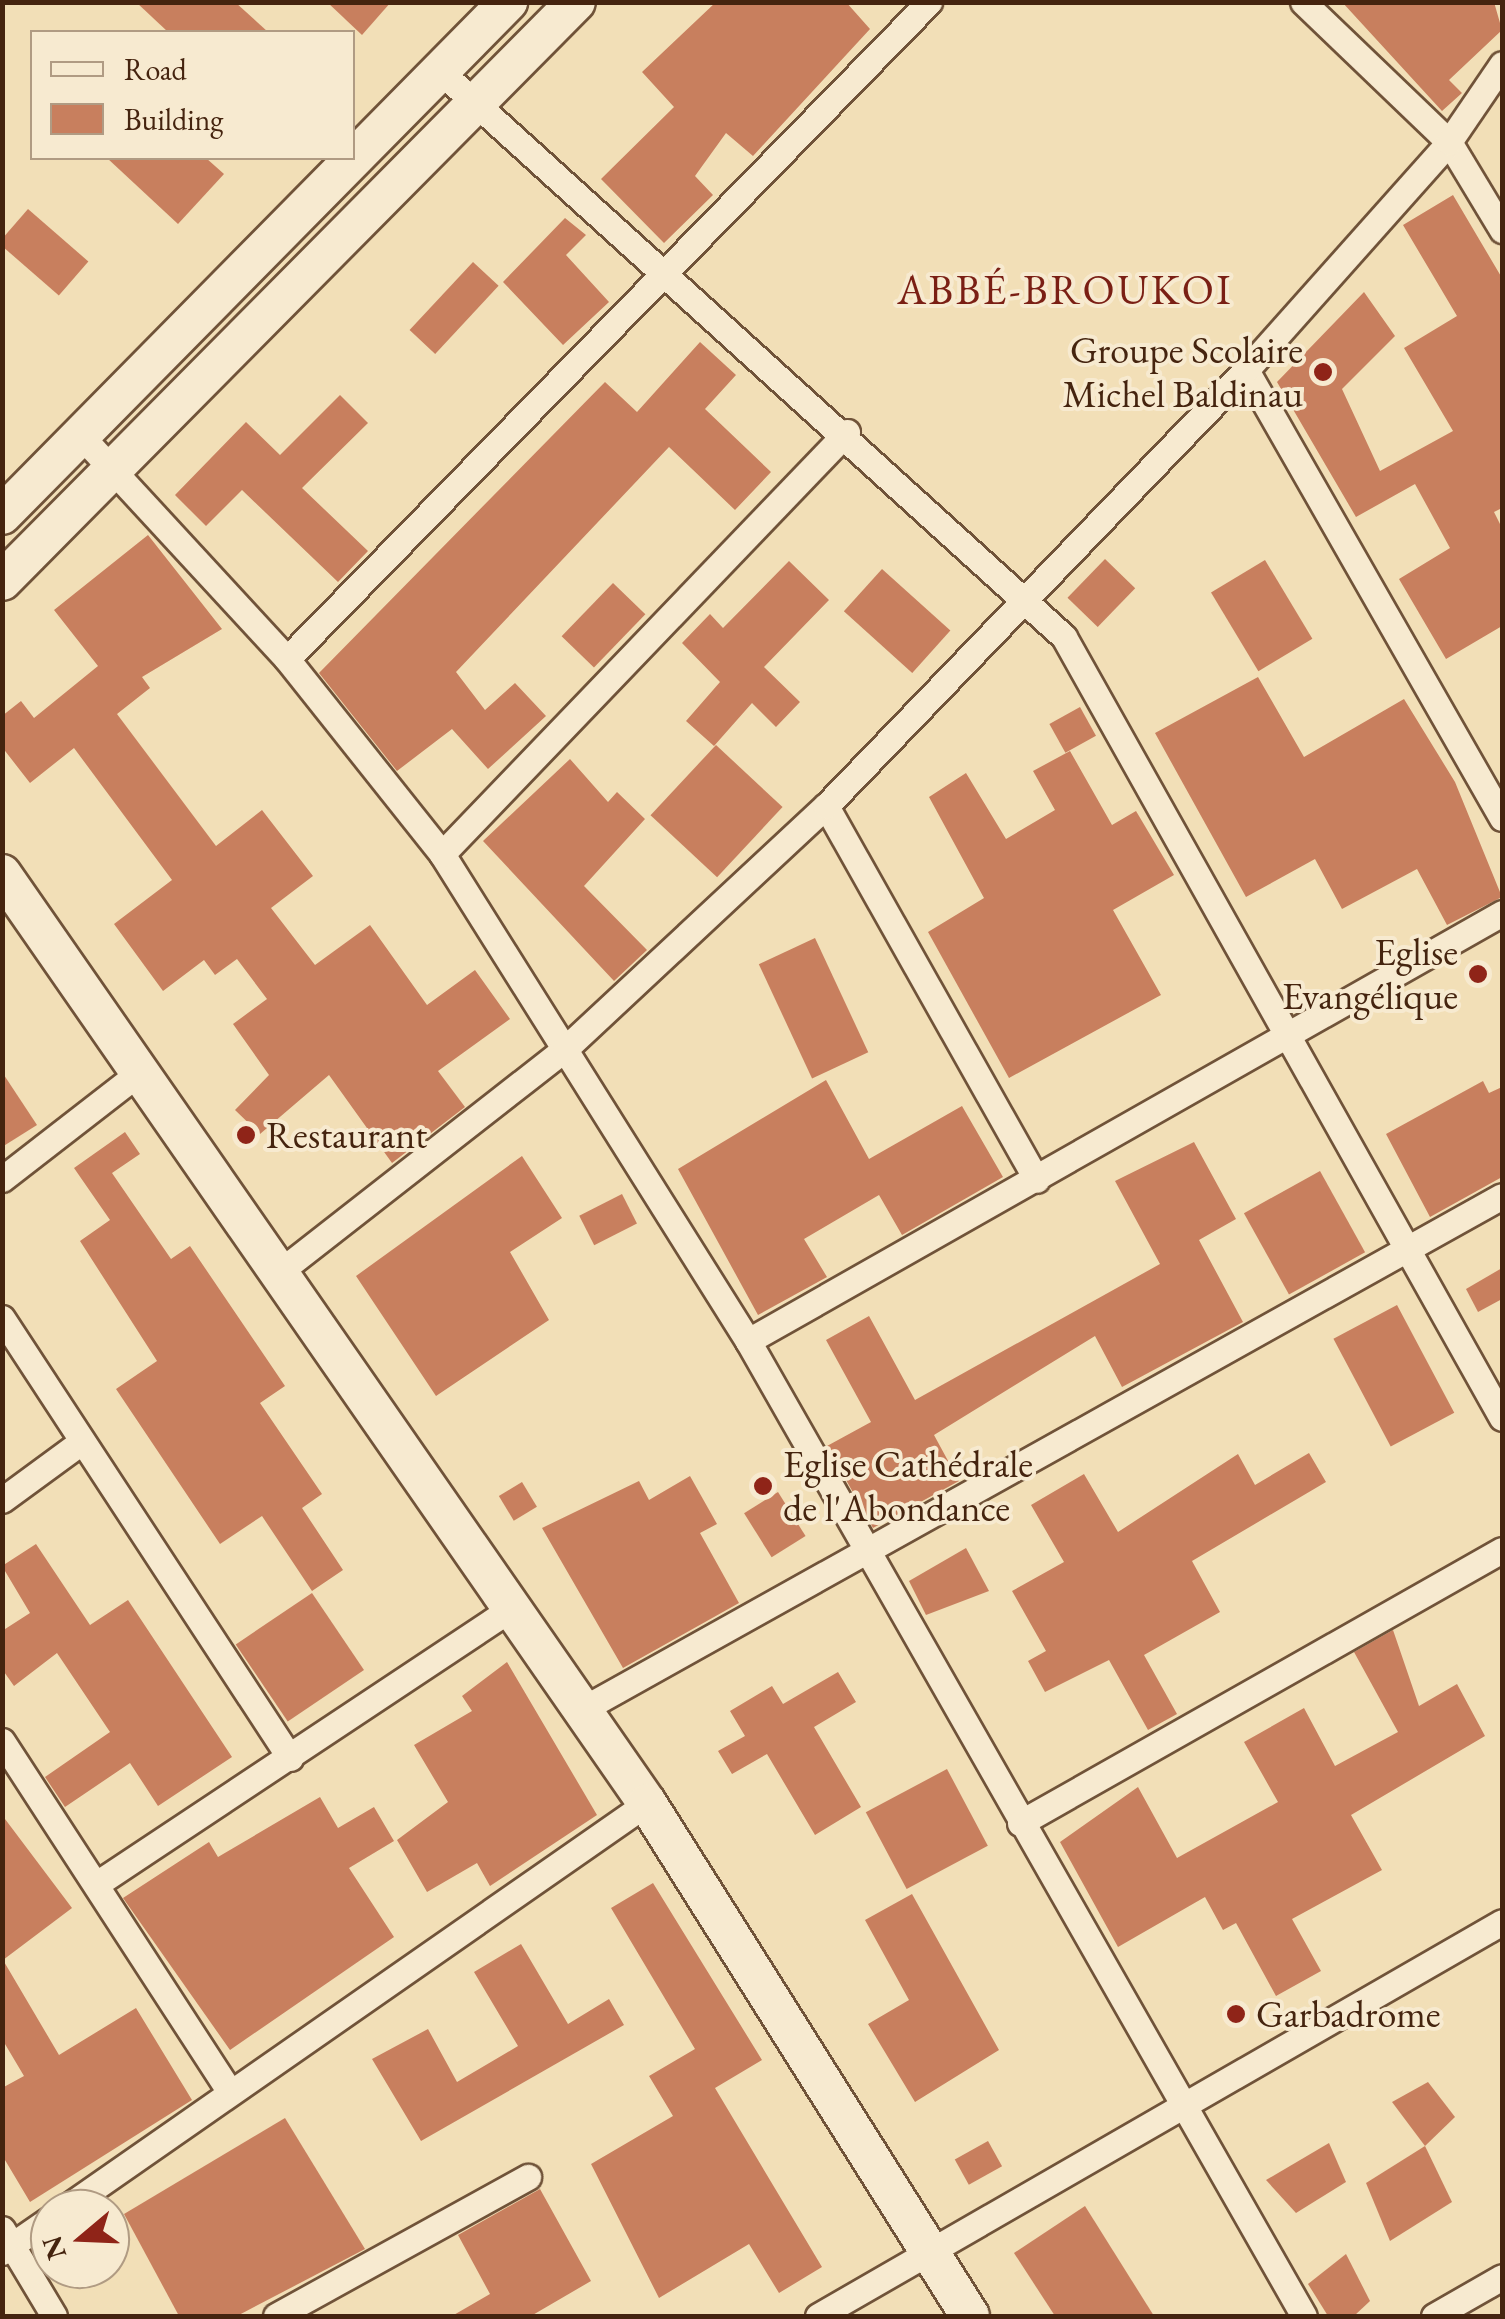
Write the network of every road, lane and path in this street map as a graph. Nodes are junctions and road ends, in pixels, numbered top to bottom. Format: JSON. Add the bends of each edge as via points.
{"nodes":[{"id":1,"x":508,"y":2,"type":"edge"},
{"id":2,"x":576,"y":2,"type":"edge"},
{"id":3,"x":929,"y":2,"type":"edge"},
{"id":4,"x":1303,"y":2,"type":"edge"},
{"id":5,"x":1502,"y":64,"type":"edge"},
{"id":6,"x":441,"y":72,"type":"junction"},
{"id":7,"x":477,"y":106,"type":"junction"},
{"id":8,"x":1449,"y":142,"type":"junction"},
{"id":9,"x":355,"y":160,"type":"edge"},
{"id":10,"x":355,"y":160,"type":"edge"},
{"id":11,"x":1502,"y":230,"type":"edge"},
{"id":12,"x":659,"y":277,"type":"junction"},
{"id":13,"x":1246,"y":370,"type":"junction"},
{"id":14,"x":846,"y":432,"type":"junction"},
{"id":15,"x":83,"y":438,"type":"junction"},
{"id":16,"x":114,"y":472,"type":"junction"},
{"id":17,"x":2,"y":514,"type":"edge"},
{"id":18,"x":2,"y":581,"type":"edge"},
{"id":19,"x":1030,"y":596,"type":"junction"},
{"id":20,"x":288,"y":659,"type":"junction"},
{"id":21,"x":826,"y":806,"type":"junction"},
{"id":22,"x":1502,"y":818,"type":"edge"},
{"id":23,"x":442,"y":854,"type":"junction"},
{"id":24,"x":2,"y":874,"type":"edge"},
{"id":25,"x":1502,"y":913,"type":"edge"},
{"id":26,"x":1288,"y":1035,"type":"junction"},
{"id":27,"x":565,"y":1049,"type":"junction"},
{"id":28,"x":135,"y":1076,"type":"junction"},
{"id":29,"x":2,"y":1178,"type":"edge"},
{"id":30,"x":1037,"y":1180,"type":"junction"},
{"id":31,"x":1502,"y":1196,"type":"edge"},
{"id":32,"x":1406,"y":1252,"type":"junction"},
{"id":33,"x":278,"y":1273,"type":"junction"},
{"id":34,"x":2,"y":1318,"type":"edge"},
{"id":35,"x":748,"y":1341,"type":"junction"},
{"id":36,"x":1502,"y":1418,"type":"edge"},
{"id":37,"x":80,"y":1443,"type":"junction"},
{"id":38,"x":2,"y":1500,"type":"edge"},
{"id":39,"x":1502,"y":1550,"type":"edge"},
{"id":40,"x":868,"y":1556,"type":"junction"},
{"id":41,"x":513,"y":1607,"type":"junction"},
{"id":42,"x":582,"y":1709,"type":"junction"},
{"id":43,"x":2,"y":1741,"type":"edge"},
{"id":44,"x":290,"y":1758,"type":"junction"},
{"id":45,"x":647,"y":1804,"type":"junction"},
{"id":46,"x":1020,"y":1822,"type":"junction"},
{"id":47,"x":98,"y":1884,"type":"junction"},
{"id":48,"x":1502,"y":1922,"type":"edge"},
{"id":49,"x":230,"y":2092,"type":"junction"},
{"id":50,"x":1186,"y":2107,"type":"junction"},
{"id":51,"x":528,"y":2177,"type":"dead end"},
{"id":52,"x":92,"y":2189,"type":"edge"},
{"id":53,"x":30,"y":2229,"type":"edge"},
{"id":54,"x":6,"y":2242,"type":"edge"},
{"id":55,"x":930,"y":2251,"type":"junction"},
{"id":56,"x":1502,"y":2277,"type":"edge"},
{"id":57,"x":54,"y":2316,"type":"edge"},
{"id":58,"x":276,"y":2316,"type":"edge"},
{"id":59,"x":818,"y":2316,"type":"edge"},
{"id":60,"x":970,"y":2316,"type":"edge"},
{"id":61,"x":1304,"y":2316,"type":"edge"},
{"id":62,"x":1434,"y":2316,"type":"edge"}],
"edges":[{"from":1,"to":6,"type":"street"},
{"from":2,"to":7,"type":"street"},
{"from":3,"to":12,"type":"street"},
{"from":4,"to":8,"type":"street"},
{"from":5,"to":8,"type":"street"},
{"from":6,"to":7,"type":"street"},
{"from":6,"to":9,"type":"street"},
{"from":7,"to":12,"type":"street"},
{"from":7,"to":16,"type":"street"},
{"from":8,"to":11,"type":"street"},
{"from":8,"to":13,"type":"street"},
{"from":10,"to":15,"type":"street"},
{"from":12,"to":14,"type":"street"},
{"from":12,"to":20,"type":"street"},
{"from":13,"to":19,"type":"street"},
{"from":13,"to":22,"type":"street"},
{"from":14,"to":19,"type":"street"},
{"from":14,"to":23,"type":"street"},
{"from":15,"to":16,"type":"street"},
{"from":15,"to":17,"type":"street"},
{"from":16,"to":18,"type":"street"},
{"from":16,"to":20,"type":"street"},
{"from":19,"to":21,"type":"street"},
{"from":19,"to":26,"type":"street","via":[[1097,682]]},
{"from":20,"to":23,"type":"street"},
{"from":21,"to":27,"type":"street"},
{"from":21,"to":30,"type":"street"},
{"from":23,"to":27,"type":"street"},
{"from":24,"to":28,"type":"street"},
{"from":25,"to":26,"type":"street"},
{"from":26,"to":30,"type":"street"},
{"from":26,"to":32,"type":"street"},
{"from":27,"to":33,"type":"street"},
{"from":27,"to":35,"type":"street"},
{"from":28,"to":29,"type":"street"},
{"from":28,"to":33,"type":"street"},
{"from":30,"to":35,"type":"street"},
{"from":31,"to":32,"type":"street"},
{"from":32,"to":36,"type":"street"},
{"from":32,"to":40,"type":"street"},
{"from":33,"to":41,"type":"street"},
{"from":34,"to":37,"type":"street"},
{"from":35,"to":40,"type":"street"},
{"from":37,"to":38,"type":"street"},
{"from":37,"to":44,"type":"street"},
{"from":39,"to":46,"type":"street"},
{"from":40,"to":42,"type":"street"},
{"from":40,"to":46,"type":"street"},
{"from":41,"to":42,"type":"street"},
{"from":41,"to":44,"type":"street"},
{"from":42,"to":45,"type":"street"},
{"from":43,"to":47,"type":"street"},
{"from":44,"to":47,"type":"street"},
{"from":45,"to":49,"type":"street"},
{"from":45,"to":55,"type":"street"},
{"from":46,"to":50,"type":"street"},
{"from":47,"to":49,"type":"street"},
{"from":48,"to":50,"type":"street"},
{"from":49,"to":52,"type":"street"},
{"from":50,"to":55,"type":"street"},
{"from":50,"to":61,"type":"street"},
{"from":51,"to":58,"type":"street"},
{"from":53,"to":54,"type":"street"},
{"from":54,"to":57,"type":"street"},
{"from":55,"to":59,"type":"street"},
{"from":55,"to":60,"type":"street"},
{"from":56,"to":62,"type":"street"}]}
